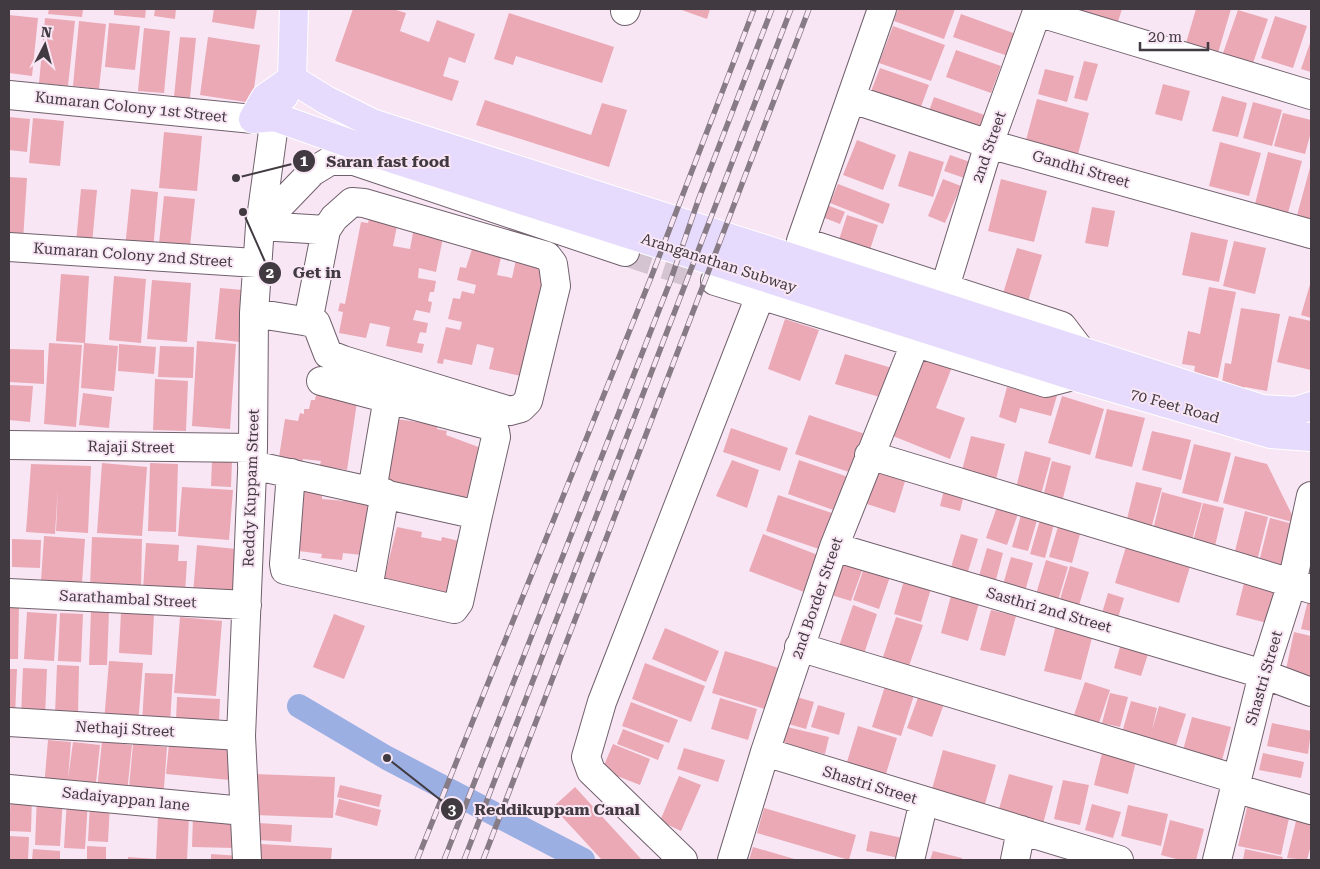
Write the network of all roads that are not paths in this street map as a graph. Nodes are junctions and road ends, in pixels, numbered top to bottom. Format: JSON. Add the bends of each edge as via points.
{"nodes":[{"id":1,"x":294,"y":9,"type":"edge"},
{"id":2,"x":882,"y":9,"type":"edge"},
{"id":3,"x":1038,"y":10,"type":"edge"},
{"id":4,"x":292,"y":79,"type":"junction"},
{"id":5,"x":9,"y":95,"type":"edge"},
{"id":6,"x":1311,"y":95,"type":"edge"},
{"id":7,"x":852,"y":99,"type":"junction"},
{"id":8,"x":264,"y":118,"type":"junction"},
{"id":9,"x":990,"y":144,"type":"junction"},
{"id":10,"x":260,"y":226,"type":"junction"},
{"id":11,"x":326,"y":230,"type":"junction"},
{"id":12,"x":1311,"y":234,"type":"edge"},
{"id":13,"x":9,"y":246,"type":"edge"},
{"id":14,"x":626,"y":252,"type":"tunnel mouth"},
{"id":15,"x":257,"y":263,"type":"junction"},
{"id":16,"x":715,"y":280,"type":"tunnel mouth"},
{"id":17,"x":945,"y":287,"type":"junction"},
{"id":18,"x":760,"y":296,"type":"junction"},
{"id":19,"x":254,"y":313,"type":"junction"},
{"id":20,"x":308,"y":322,"type":"junction"},
{"id":21,"x":916,"y":341,"type":"junction"},
{"id":22,"x":1077,"y":364,"type":"junction"},
{"id":23,"x":1041,"y":366,"type":"joint"},
{"id":24,"x":321,"y":381,"type":"dead end"},
{"id":25,"x":388,"y":397,"type":"junction"},
{"id":26,"x":1311,"y":406,"type":"edge"},
{"id":27,"x":1311,"y":442,"type":"edge"},
{"id":28,"x":9,"y":445,"type":"edge"},
{"id":29,"x":869,"y":455,"type":"junction"},
{"id":30,"x":253,"y":457,"type":"junction"},
{"id":31,"x":292,"y":473,"type":"junction"},
{"id":32,"x":378,"y":492,"type":"junction"},
{"id":33,"x":1311,"y":496,"type":"edge"},
{"id":34,"x":478,"y":515,"type":"junction"},
{"id":35,"x":834,"y":547,"type":"junction"},
{"id":36,"x":1302,"y":586,"type":"edge"},
{"id":37,"x":368,"y":589,"type":"junction"},
{"id":38,"x":9,"y":593,"type":"edge"},
{"id":39,"x":247,"y":605,"type":"junction"},
{"id":40,"x":799,"y":648,"type":"junction"},
{"id":41,"x":1264,"y":674,"type":"junction"},
{"id":42,"x":1311,"y":692,"type":"edge"},
{"id":43,"x":9,"y":722,"type":"edge"},
{"id":44,"x":240,"y":736,"type":"junction"},
{"id":45,"x":765,"y":752,"type":"junction"},
{"id":46,"x":1235,"y":784,"type":"junction"},
{"id":47,"x":9,"y":789,"type":"edge"},
{"id":48,"x":924,"y":801,"type":"junction"},
{"id":49,"x":1311,"y":810,"type":"edge"},
{"id":50,"x":244,"y":811,"type":"junction"},
{"id":51,"x":1021,"y":830,"type":"junction"},
{"id":52,"x":247,"y":860,"type":"edge"},
{"id":53,"x":683,"y":860,"type":"edge"},
{"id":54,"x":732,"y":860,"type":"edge"},
{"id":55,"x":910,"y":860,"type":"edge"},
{"id":56,"x":1015,"y":860,"type":"edge"},
{"id":57,"x":1119,"y":860,"type":"edge"},
{"id":58,"x":1217,"y":860,"type":"edge"}],
"edges":[{"from":1,"to":4,"type":"main road"},
{"from":2,"to":7,"type":"street"},
{"from":3,"to":6,"type":"street"},
{"from":3,"to":9,"type":"street","name":"2nd Street"},
{"from":4,"to":8,"type":"main road"},
{"from":4,"to":22,"type":"main road","via":[[372,123]]},
{"from":5,"to":8,"type":"street","name":"Kumaran Colony 1st Street"},
{"from":7,"to":9,"type":"street","name":"Gandhi Street"},
{"from":7,"to":17,"type":"street","via":[[801,241]]},
{"from":8,"to":10,"type":"street","name":"Reddy Kuppam Street"},
{"from":8,"to":23,"type":"main road","name":"Aranganathan Subway"},
{"from":9,"to":12,"type":"street","name":"Gandhi Street"},
{"from":9,"to":17,"type":"street","name":"2nd Street"},
{"from":10,"to":11,"type":"street"},
{"from":10,"to":14,"type":"street","via":[[312,172],[330,161],[354,161]]},
{"from":10,"to":15,"type":"street","name":"Reddy Kuppam Street"},
{"from":11,"to":20,"type":"street"},
{"from":11,"to":20,"type":"street","via":[[352,202],[364,203],[547,256],[553,264],[556,286],[528,401],[521,408],[510,411],[328,354],[316,323]]},
{"from":13,"to":15,"type":"street","name":"Kumaran Colony 2nd Street"},
{"from":15,"to":19,"type":"street","name":"Reddy Kuppam Street"},
{"from":16,"to":18,"type":"street"},
{"from":17,"to":22,"type":"street","via":[[1062,326]]},
{"from":18,"to":21,"type":"street"},
{"from":18,"to":53,"type":"street","via":[[602,702],[586,757],[590,771]]},
{"from":19,"to":20,"type":"street"},
{"from":19,"to":30,"type":"street","name":"Reddy Kuppam Street"},
{"from":21,"to":22,"type":"street","via":[[1046,383]]},
{"from":21,"to":29,"type":"street","name":"2nd Border Street"},
{"from":22,"to":23,"type":"main road","name":"70 Feet Road"},
{"from":22,"to":26,"type":"main road","via":[[1262,409],[1296,411]]},
{"from":22,"to":27,"type":"main road","name":"70 Feet Road","via":[[1271,434]]},
{"from":24,"to":25,"type":"street"},
{"from":25,"to":32,"type":"street"},
{"from":25,"to":34,"type":"street","via":[[491,426],[495,431]]},
{"from":28,"to":30,"type":"street","name":"Rajaji Street"},
{"from":29,"to":35,"type":"street","name":"2nd Border Street"},
{"from":29,"to":36,"type":"street"},
{"from":30,"to":31,"type":"street","name":"Rajaji Street"},
{"from":30,"to":39,"type":"street","name":"Reddy Kuppam Street"},
{"from":31,"to":32,"type":"street","name":"Rajaji Street"},
{"from":31,"to":37,"type":"street","via":[[285,570]]},
{"from":32,"to":34,"type":"street","name":"Rajaji Street"},
{"from":32,"to":37,"type":"street"},
{"from":33,"to":36,"type":"street","name":"Shastri Street"},
{"from":34,"to":37,"type":"street","via":[[460,602],[456,608]]},
{"from":35,"to":40,"type":"street","name":"2nd Border Street"},
{"from":35,"to":41,"type":"street","name":"Sasthri 2nd Street"},
{"from":36,"to":41,"type":"street","name":"Shastri Street"},
{"from":38,"to":39,"type":"street","name":"Sarathambal Street"},
{"from":39,"to":44,"type":"street","name":"Reddy Kuppam Street"},
{"from":40,"to":45,"type":"street","name":"2nd Border Street"},
{"from":40,"to":46,"type":"street"},
{"from":41,"to":42,"type":"street","name":"Sasthri 2nd Street"},
{"from":41,"to":46,"type":"street","name":"Shastri Street"},
{"from":43,"to":44,"type":"street","name":"Nethaji Street"},
{"from":44,"to":50,"type":"street","name":"Reddy Kuppam Street"},
{"from":45,"to":48,"type":"street","name":"Shastri Street"},
{"from":45,"to":54,"type":"street","name":"2nd Border Street"},
{"from":46,"to":49,"type":"street"},
{"from":46,"to":58,"type":"street","name":"Shastri Street"},
{"from":47,"to":50,"type":"street","name":"Sadaiyappan lane"},
{"from":48,"to":51,"type":"street","name":"Shastri Street"},
{"from":48,"to":55,"type":"street"},
{"from":50,"to":52,"type":"street","name":"Reddy Kuppam Street"},
{"from":51,"to":56,"type":"street"},
{"from":51,"to":57,"type":"street","name":"Shastri Street"}]}
